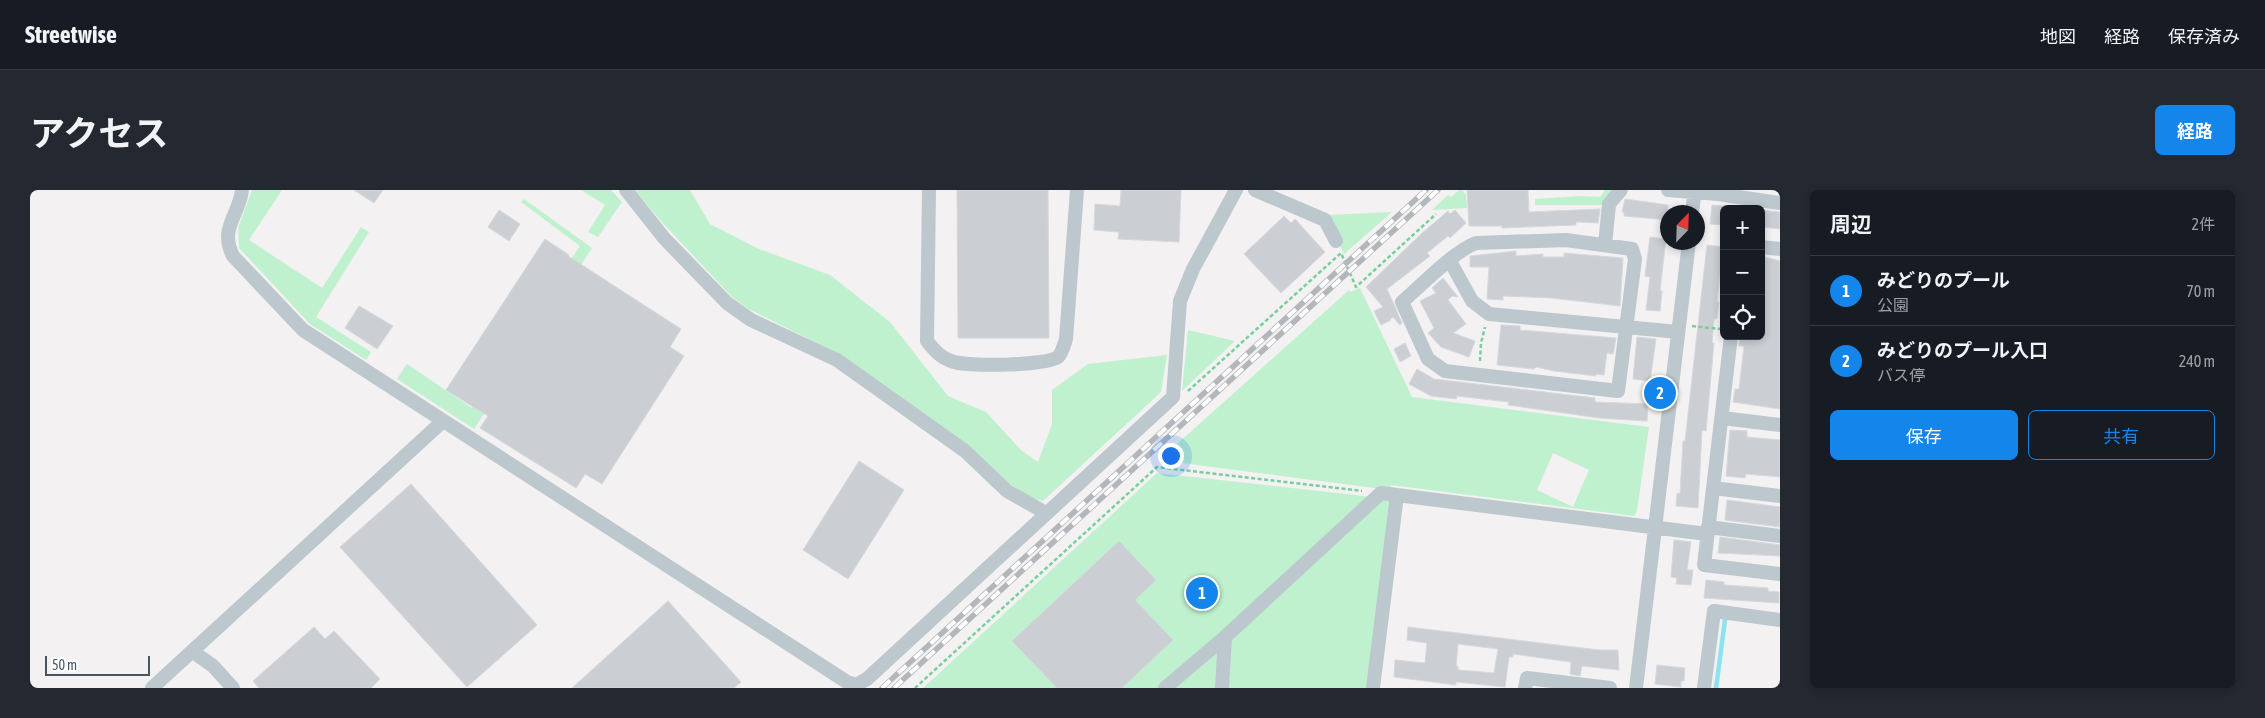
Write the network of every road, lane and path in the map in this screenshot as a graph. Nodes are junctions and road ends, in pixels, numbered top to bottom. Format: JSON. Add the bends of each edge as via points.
{"nodes":[{"id":1,"x":242,"y":190,"type":"edge"},
{"id":2,"x":626,"y":190,"type":"edge"},
{"id":3,"x":929,"y":190,"type":"edge"},
{"id":4,"x":1077,"y":190,"type":"edge"},
{"id":5,"x":1236,"y":190,"type":"edge"},
{"id":6,"x":1255,"y":190,"type":"edge"},
{"id":7,"x":1621,"y":190,"type":"edge"},
{"id":8,"x":1668,"y":190,"type":"edge"},
{"id":9,"x":1695,"y":192,"type":"edge"},
{"id":10,"x":1780,"y":203,"type":"edge"},
{"id":11,"x":1693,"y":205,"type":"edge"},
{"id":12,"x":1436,"y":214,"type":"dead end"},
{"id":13,"x":1336,"y":242,"type":"dead end"},
{"id":14,"x":1605,"y":245,"type":"junction"},
{"id":15,"x":1765,"y":248,"type":"edge"},
{"id":16,"x":1688,"y":250,"type":"edge"},
{"id":17,"x":1780,"y":250,"type":"edge"},
{"id":18,"x":1450,"y":261,"type":"junction"},
{"id":19,"x":1489,"y":314,"type":"junction"},
{"id":20,"x":1626,"y":326,"type":"junction"},
{"id":21,"x":1692,"y":326,"type":"dead end"},
{"id":22,"x":1720,"y":330,"type":"edge"},
{"id":23,"x":1678,"y":332,"type":"junction"},
{"id":24,"x":1731,"y":340,"type":"edge"},
{"id":25,"x":1479,"y":375,"type":"junction"},
{"id":26,"x":1173,"y":397,"type":"junction"},
{"id":27,"x":1722,"y":418,"type":"junction"},
{"id":28,"x":443,"y":421,"type":"junction"},
{"id":29,"x":1780,"y":425,"type":"edge"},
{"id":30,"x":1713,"y":488,"type":"junction"},
{"id":31,"x":1381,"y":493,"type":"junction"},
{"id":32,"x":1397,"y":495,"type":"junction"},
{"id":33,"x":1780,"y":496,"type":"edge"},
{"id":34,"x":1046,"y":513,"type":"junction"},
{"id":35,"x":1655,"y":528,"type":"junction"},
{"id":36,"x":1708,"y":530,"type":"junction"},
{"id":37,"x":1780,"y":536,"type":"edge"},
{"id":38,"x":1780,"y":574,"type":"edge"},
{"id":39,"x":1780,"y":620,"type":"edge"},
{"id":40,"x":1225,"y":637,"type":"junction"},
{"id":41,"x":192,"y":652,"type":"junction"},
{"id":42,"x":152,"y":688,"type":"edge"},
{"id":43,"x":233,"y":688,"type":"edge"},
{"id":44,"x":916,"y":688,"type":"edge"},
{"id":45,"x":1165,"y":688,"type":"edge"},
{"id":46,"x":1222,"y":688,"type":"edge"},
{"id":47,"x":1373,"y":688,"type":"edge"},
{"id":48,"x":1525,"y":688,"type":"edge"},
{"id":49,"x":1610,"y":688,"type":"edge"},
{"id":50,"x":1636,"y":688,"type":"edge"},
{"id":51,"x":1704,"y":688,"type":"edge"}],
"edges":[{"from":1,"to":28,"type":"street","via":[[227,235],[233,256],[303,330]]},
{"from":2,"to":34,"type":"street","via":[[664,238],[727,303],[751,320],[837,360],[965,451],[1008,492]]},
{"from":3,"to":4,"type":"street","via":[[927,341],[935,352],[951,361],[976,365],[1048,362],[1059,356],[1066,340]]},
{"from":5,"to":26,"type":"street","via":[[1193,269],[1180,301]]},
{"from":6,"to":13,"type":"street","via":[[1325,220]]},
{"from":7,"to":14,"type":"street","via":[[1609,204]]},
{"from":8,"to":9,"type":"street"},
{"from":9,"to":10,"type":"street"},
{"from":9,"to":11,"type":"street"},
{"from":12,"to":26,"type":"path","via":[[1356,287],[1341,253],[1182,396]]},
{"from":14,"to":18,"type":"street","via":[[1566,240],[1476,243]]},
{"from":14,"to":20,"type":"street","via":[[1632,249],[1635,259]]},
{"from":15,"to":17,"type":"street"},
{"from":16,"to":23,"type":"street"},
{"from":18,"to":19,"type":"street","via":[[1472,301]]},
{"from":18,"to":25,"type":"street","via":[[1402,302],[1428,359],[1445,371]]},
{"from":19,"to":20,"type":"street"},
{"from":19,"to":25,"type":"path","via":[[1481,343]]},
{"from":20,"to":23,"type":"street"},
{"from":20,"to":25,"type":"street","via":[[1618,391]]},
{"from":21,"to":22,"type":"path"},
{"from":23,"to":35,"type":"street"},
{"from":24,"to":27,"type":"street"},
{"from":26,"to":34,"type":"street"},
{"from":27,"to":29,"type":"street"},
{"from":27,"to":30,"type":"street"},
{"from":28,"to":34,"type":"street","via":[[856,685],[867,679]]},
{"from":28,"to":41,"type":"street"},
{"from":30,"to":33,"type":"street"},
{"from":30,"to":36,"type":"street"},
{"from":31,"to":32,"type":"street"},
{"from":31,"to":40,"type":"street"},
{"from":31,"to":44,"type":"path","via":[[1157,467]]},
{"from":32,"to":35,"type":"street"},
{"from":32,"to":47,"type":"street"},
{"from":35,"to":36,"type":"street"},
{"from":35,"to":50,"type":"street"},
{"from":36,"to":37,"type":"street"},
{"from":36,"to":38,"type":"street","via":[[1704,565]]},
{"from":39,"to":51,"type":"street","via":[[1714,611]]},
{"from":40,"to":45,"type":"street"},
{"from":40,"to":46,"type":"street"},
{"from":41,"to":42,"type":"street"},
{"from":41,"to":43,"type":"street","via":[[213,666]]},
{"from":48,"to":49,"type":"street","via":[[1526,678]]}]}
